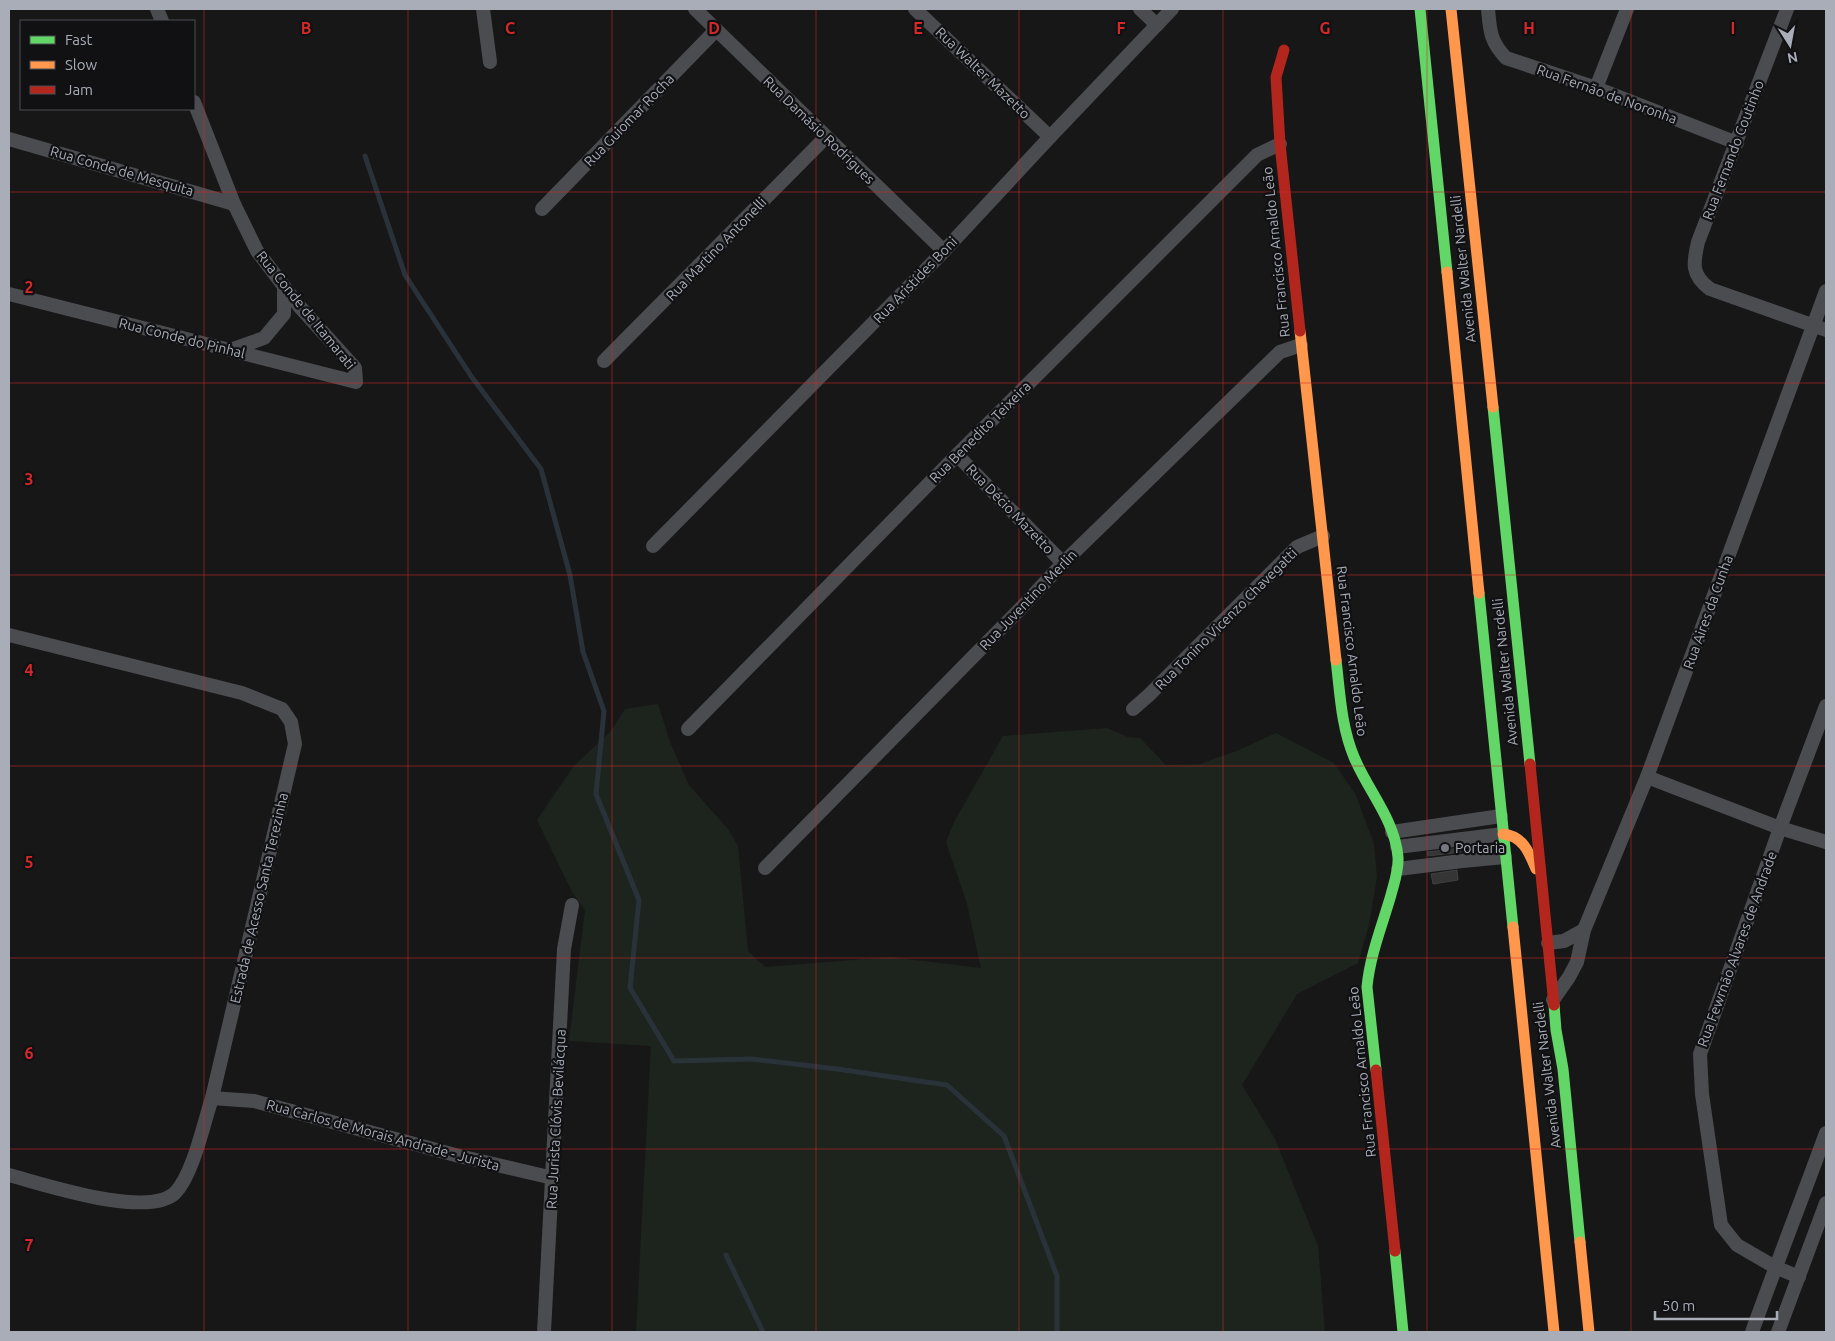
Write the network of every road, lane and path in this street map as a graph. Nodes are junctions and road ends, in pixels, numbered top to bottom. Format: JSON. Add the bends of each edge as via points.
{"nodes":[{"id":1,"x":483,"y":9,"type":"edge"},
{"id":2,"x":695,"y":9,"type":"edge"},
{"id":3,"x":915,"y":9,"type":"edge"},
{"id":4,"x":1140,"y":9,"type":"edge"},
{"id":5,"x":1172,"y":9,"type":"edge"},
{"id":6,"x":1420,"y":9,"type":"edge"},
{"id":7,"x":1451,"y":9,"type":"edge"},
{"id":8,"x":1488,"y":9,"type":"edge"},
{"id":9,"x":1627,"y":9,"type":"edge"},
{"id":10,"x":1787,"y":9,"type":"edge"},
{"id":11,"x":1158,"y":25,"type":"junction"},
{"id":12,"x":716,"y":30,"type":"junction"},
{"id":13,"x":1284,"y":50,"type":"dead end"},
{"id":14,"x":490,"y":62,"type":"dead end"},
{"id":15,"x":1596,"y":88,"type":"junction"},
{"id":16,"x":195,"y":105,"type":"edge"},
{"id":17,"x":826,"y":137,"type":"junction"},
{"id":18,"x":1050,"y":137,"type":"junction"},
{"id":19,"x":9,"y":139,"type":"edge"},
{"id":20,"x":1737,"y":143,"type":"junction"},
{"id":21,"x":1280,"y":144,"type":"junction"},
{"id":22,"x":234,"y":204,"type":"junction"},
{"id":23,"x":542,"y":209,"type":"dead end"},
{"id":24,"x":944,"y":251,"type":"junction"},
{"id":25,"x":284,"y":288,"type":"junction"},
{"id":26,"x":1826,"y":291,"type":"edge"},
{"id":27,"x":9,"y":294,"type":"edge"},
{"id":28,"x":1820,"y":327,"type":"edge"},
{"id":29,"x":1301,"y":345,"type":"junction"},
{"id":30,"x":230,"y":350,"type":"junction"},
{"id":31,"x":604,"y":361,"type":"dead end"},
{"id":32,"x":356,"y":382,"type":"joint"},
{"id":33,"x":957,"y":455,"type":"junction"},
{"id":34,"x":1323,"y":536,"type":"junction"},
{"id":35,"x":653,"y":546,"type":"dead end"},
{"id":36,"x":1063,"y":563,"type":"junction"},
{"id":37,"x":9,"y":635,"type":"edge"},
{"id":38,"x":1826,"y":706,"type":"edge"},
{"id":39,"x":1133,"y":709,"type":"dead end"},
{"id":40,"x":688,"y":729,"type":"dead end"},
{"id":41,"x":1647,"y":777,"type":"junction"},
{"id":42,"x":1502,"y":824,"type":"junction"},
{"id":43,"x":1780,"y":828,"type":"junction"},
{"id":44,"x":1394,"y":839,"type":"junction"},
{"id":45,"x":1826,"y":842,"type":"edge"},
{"id":46,"x":1505,"y":853,"type":"junction"},
{"id":47,"x":1398,"y":866,"type":"junction"},
{"id":48,"x":765,"y":868,"type":"dead end"},
{"id":49,"x":1544,"y":894,"type":"junction"},
{"id":50,"x":572,"y":905,"type":"dead end"},
{"id":51,"x":1584,"y":930,"type":"junction"},
{"id":52,"x":1548,"y":943,"type":"junction"},
{"id":53,"x":1553,"y":1000,"type":"junction"},
{"id":54,"x":212,"y":1098,"type":"junction"},
{"id":55,"x":1826,"y":1133,"type":"edge"},
{"id":56,"x":9,"y":1175,"type":"edge"},
{"id":57,"x":553,"y":1178,"type":"junction"},
{"id":58,"x":1826,"y":1203,"type":"edge"},
{"id":59,"x":1775,"y":1267,"type":"junction"},
{"id":60,"x":1799,"y":1277,"type":"junction"},
{"id":61,"x":544,"y":1332,"type":"edge"},
{"id":62,"x":1403,"y":1332,"type":"edge"},
{"id":63,"x":1554,"y":1332,"type":"edge"},
{"id":64,"x":1589,"y":1332,"type":"edge"},
{"id":65,"x":1752,"y":1332,"type":"edge"},
{"id":66,"x":1778,"y":1332,"type":"edge"}],
"edges":[{"from":1,"to":14,"type":"street"},
{"from":2,"to":12,"type":"street","name":"Rua Damásio Rodrigues"},
{"from":3,"to":18,"type":"street","name":"Rua Walter Mazetto"},
{"from":4,"to":11,"type":"street"},
{"from":5,"to":11,"type":"street","name":"Rua Aristídes Boni"},
{"from":6,"to":42,"type":"street","name":"Avenida Walter Nardelli"},
{"from":7,"to":49,"type":"street","name":"Avenida Walter Nardelli"},
{"from":8,"to":15,"type":"street","name":"Rua Fernão de Noronha","via":[[1495,47],[1506,58]]},
{"from":9,"to":15,"type":"street"},
{"from":10,"to":20,"type":"street","name":"Rua Fernando Coutinho"},
{"from":11,"to":18,"type":"street","name":"Rua Aristídes Boni"},
{"from":12,"to":17,"type":"street","name":"Rua Damásio Rodrigues"},
{"from":12,"to":23,"type":"street","name":"Rua Guiomar Rocha"},
{"from":13,"to":21,"type":"street","name":"Rua Francisco Arnaldo Leão","via":[[1276,77]]},
{"from":15,"to":20,"type":"street","name":"Rua Fernão de Noronha"},
{"from":16,"to":22,"type":"street","name":"Rua Conde de Itamarati"},
{"from":17,"to":24,"type":"street","name":"Rua Damásio Rodrigues"},
{"from":17,"to":31,"type":"street","name":"Rua Martino Antonelli"},
{"from":18,"to":24,"type":"street","name":"Rua Aristídes Boni"},
{"from":19,"to":22,"type":"street","name":"Rua Conde de Mesquita"},
{"from":20,"to":28,"type":"street","name":"Rua Fernando Coutinho","via":[[1698,242],[1694,260],[1696,275],[1710,289]]},
{"from":21,"to":29,"type":"street","name":"Rua Francisco Arnaldo Leão"},
{"from":21,"to":33,"type":"street","name":"Rua Benedito Teixeira","via":[[1257,155]]},
{"from":22,"to":25,"type":"street","name":"Rua Conde de Itamarati","via":[[257,251]]},
{"from":24,"to":35,"type":"street","name":"Rua Aristídes Boni"},
{"from":25,"to":30,"type":"street","via":[[284,314],[264,338]]},
{"from":25,"to":32,"type":"street","name":"Rua Conde de Itamarati","via":[[355,368]]},
{"from":26,"to":28,"type":"street","name":"Rua Aires da Cunha"},
{"from":27,"to":30,"type":"street","name":"Rua Conde do Pinhal"},
{"from":28,"to":41,"type":"street","name":"Rua Aires da Cunha"},
{"from":29,"to":34,"type":"street","name":"Rua Francisco Arnaldo Leão"},
{"from":29,"to":36,"type":"street","name":"Rua Juventino Merlin","via":[[1280,352]]},
{"from":30,"to":32,"type":"street","name":"Rua Conde do Pinhal"},
{"from":33,"to":36,"type":"street","name":"Rua Décio Mazetto"},
{"from":33,"to":40,"type":"street","name":"Rua Benedito Teixeira"},
{"from":34,"to":39,"type":"street","name":"Rua Tonino Vicenzo Chavegatti","via":[[1297,547]]},
{"from":34,"to":44,"type":"street","name":"Rua Francisco Arnaldo Leão","via":[[1345,733],[1355,761]]},
{"from":36,"to":48,"type":"street","name":"Rua Juventino Merlin"},
{"from":37,"to":54,"type":"street","name":"Estrada de Acesso Santa Terezinha","via":[[242,693],[282,709],[292,722],[295,744],[292,759]]},
{"from":38,"to":43,"type":"street","name":"Rua Fewrnão Alvares de Andrade"},
{"from":41,"to":43,"type":"street"},
{"from":41,"to":51,"type":"street","name":"Rua Aires da Cunha"},
{"from":42,"to":44,"type":"street"},
{"from":42,"to":46,"type":"street","name":"Avenida Walter Nardelli"},
{"from":42,"to":49,"type":"street","via":[[1527,848]]},
{"from":43,"to":45,"type":"street"},
{"from":43,"to":59,"type":"street","name":"Rua Fewrnão Alvares de Andrade","via":[[1700,1054],[1702,1094],[1721,1225],[1737,1245]]},
{"from":44,"to":47,"type":"street","name":"Rua Francisco Arnaldo Leão"},
{"from":46,"to":47,"type":"street","via":[[1454,862]]},
{"from":46,"to":63,"type":"street","name":"Avenida Walter Nardelli"},
{"from":47,"to":62,"type":"street","name":"Rua Francisco Arnaldo Leão","via":[[1368,969],[1368,987]]},
{"from":49,"to":52,"type":"street","name":"Avenida Walter Nardelli"},
{"from":50,"to":57,"type":"street","name":"Rua Jurista Clóvis Bevilácqua","via":[[564,949]]},
{"from":51,"to":52,"type":"street","via":[[1564,941]]},
{"from":51,"to":53,"type":"street","name":"Rua Aires da Cunha","via":[[1577,962]]},
{"from":52,"to":53,"type":"street","name":"Avenida Walter Nardelli"},
{"from":53,"to":64,"type":"street","name":"Avenida Walter Nardelli","via":[[1563,1069]]},
{"from":54,"to":56,"type":"street","name":"Estrada de Acesso Santa Terezinha","via":[[186,1174],[174,1193],[166,1198],[150,1202],[121,1201],[87,1196]]},
{"from":54,"to":57,"type":"street","name":"Rua Carlos de Morais Andrade - Jurista","via":[[254,1101]]},
{"from":55,"to":59,"type":"street"},
{"from":57,"to":61,"type":"street","name":"Rua Jurista Clóvis Bevilácqua"},
{"from":58,"to":60,"type":"street"},
{"from":59,"to":60,"type":"street","name":"Rua Fewrnão Alvares de Andrade"},
{"from":59,"to":65,"type":"street"},
{"from":60,"to":66,"type":"street"}]}
